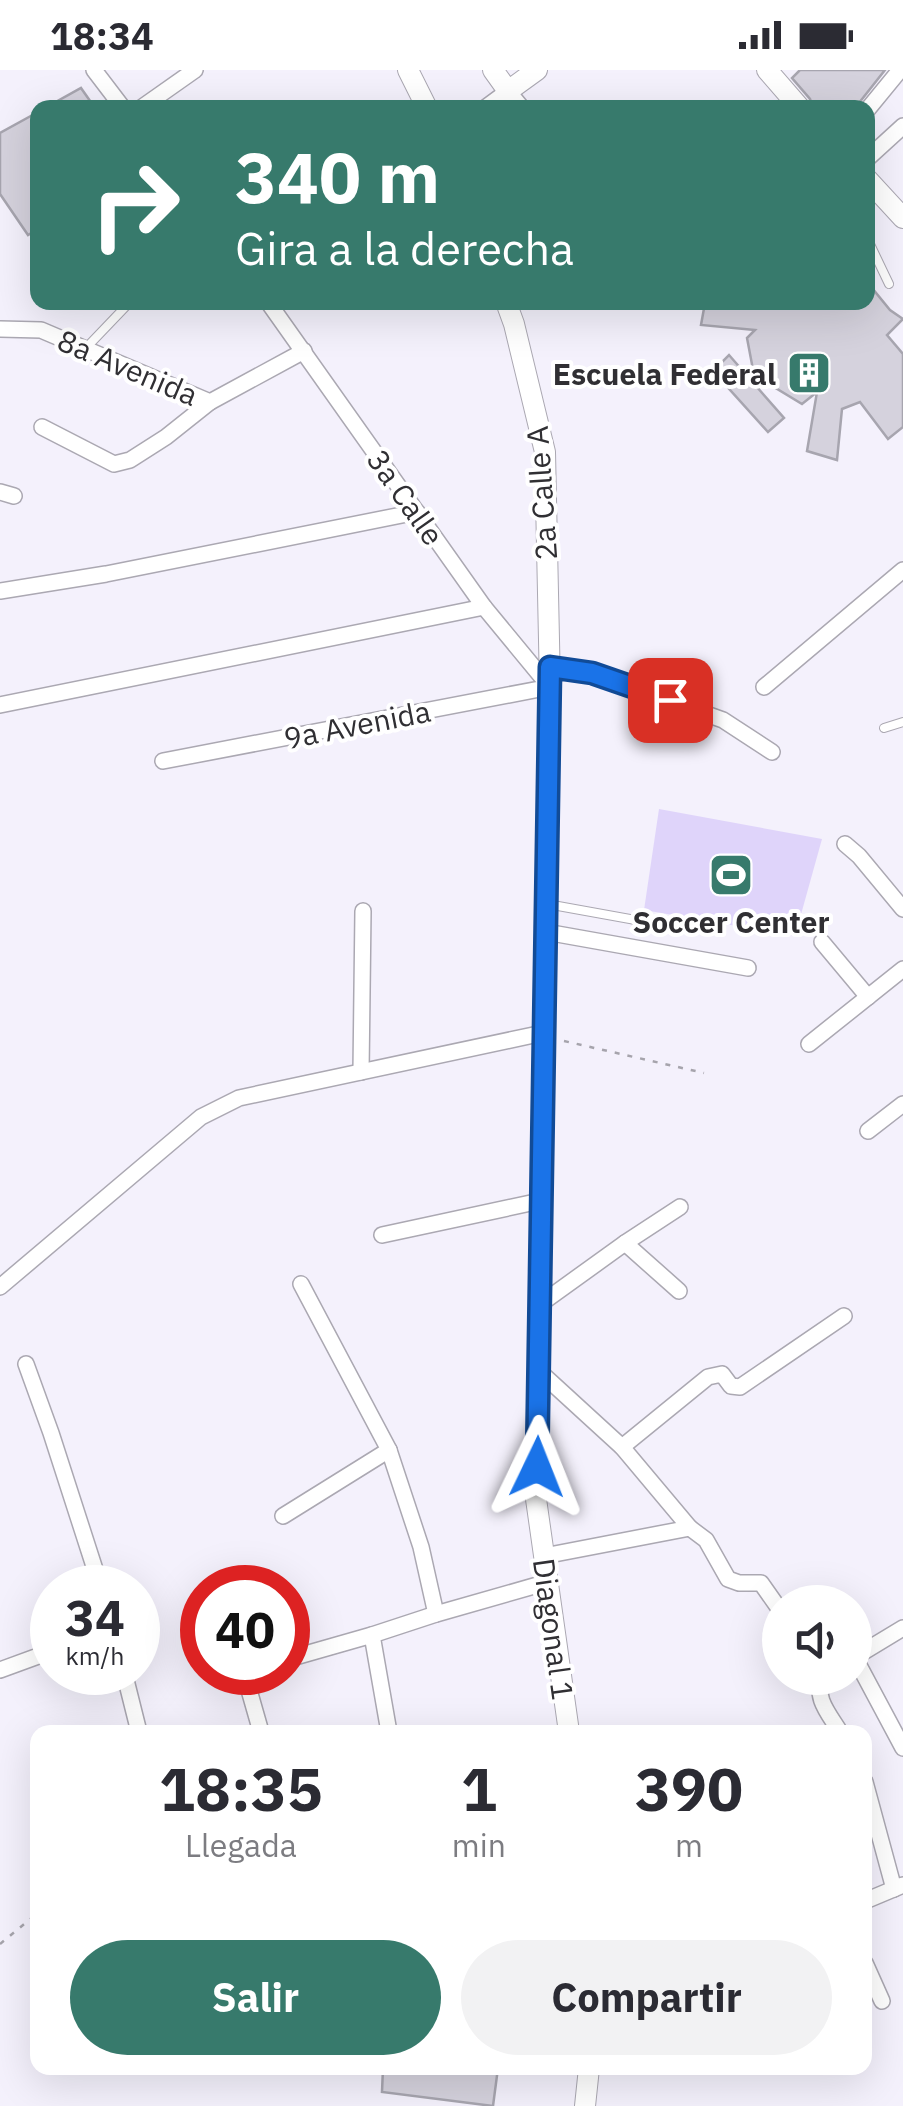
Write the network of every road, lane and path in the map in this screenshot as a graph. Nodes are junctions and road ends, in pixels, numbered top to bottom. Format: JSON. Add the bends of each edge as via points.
{"nodes":[{"id":1,"x":94,"y":70,"type":"edge"},
{"id":2,"x":196,"y":70,"type":"edge"},
{"id":3,"x":408,"y":70,"type":"edge"},
{"id":4,"x":493,"y":70,"type":"edge"},
{"id":5,"x":537,"y":70,"type":"edge"},
{"id":6,"x":767,"y":70,"type":"edge"},
{"id":7,"x":900,"y":70,"type":"edge"},
{"id":8,"x":515,"y":99,"type":"edge"},
{"id":9,"x":117,"y":100,"type":"edge"},
{"id":10,"x":153,"y":100,"type":"edge"},
{"id":11,"x":422,"y":100,"type":"edge"},
{"id":12,"x":793,"y":100,"type":"edge"},
{"id":13,"x":875,"y":100,"type":"edge"},
{"id":14,"x":903,"y":126,"type":"edge"},
{"id":15,"x":875,"y":152,"type":"edge"},
{"id":16,"x":875,"y":188,"type":"edge"},
{"id":17,"x":903,"y":218,"type":"edge"},
{"id":18,"x":875,"y":254,"type":"edge"},
{"id":19,"x":890,"y":284,"type":"dead end"},
{"id":20,"x":122,"y":310,"type":"edge"},
{"id":21,"x":274,"y":310,"type":"edge"},
{"id":22,"x":509,"y":310,"type":"edge"},
{"id":23,"x":0,"y":329,"type":"edge"},
{"id":24,"x":85,"y":349,"type":"junction"},
{"id":25,"x":304,"y":352,"type":"junction"},
{"id":26,"x":210,"y":402,"type":"junction"},
{"id":27,"x":42,"y":427,"type":"dead end"},
{"id":28,"x":417,"y":512,"type":"junction"},
{"id":29,"x":903,"y":570,"type":"edge"},
{"id":30,"x":0,"y":591,"type":"edge"},
{"id":31,"x":484,"y":607,"type":"junction"},
{"id":32,"x":550,"y":677,"type":"junction"},
{"id":33,"x":764,"y":687,"type":"dead end"},
{"id":34,"x":0,"y":705,"type":"edge"},
{"id":35,"x":903,"y":722,"type":"edge"},
{"id":36,"x":884,"y":728,"type":"dead end"},
{"id":37,"x":772,"y":752,"type":"dead end"},
{"id":38,"x":163,"y":761,"type":"dead end"},
{"id":39,"x":845,"y":844,"type":"dead end"},
{"id":40,"x":547,"y":904,"type":"junction"},
{"id":41,"x":903,"y":910,"type":"edge"},
{"id":42,"x":363,"y":912,"type":"dead end"},
{"id":43,"x":640,"y":921,"type":"dead end"},
{"id":44,"x":546,"y":932,"type":"junction"},
{"id":45,"x":822,"y":942,"type":"dead end"},
{"id":46,"x":748,"y":968,"type":"dead end"},
{"id":47,"x":903,"y":969,"type":"edge"},
{"id":48,"x":868,"y":997,"type":"junction"},
{"id":49,"x":543,"y":1035,"type":"junction"},
{"id":50,"x":809,"y":1044,"type":"dead end"},
{"id":51,"x":361,"y":1072,"type":"junction"},
{"id":52,"x":704,"y":1073,"type":"dead end"},
{"id":53,"x":903,"y":1104,"type":"edge"},
{"id":54,"x":868,"y":1131,"type":"dead end"},
{"id":55,"x":540,"y":1201,"type":"junction"},
{"id":56,"x":680,"y":1207,"type":"dead end"},
{"id":57,"x":382,"y":1235,"type":"dead end"},
{"id":58,"x":624,"y":1243,"type":"junction"},
{"id":59,"x":301,"y":1284,"type":"dead end"},
{"id":60,"x":0,"y":1287,"type":"edge"},
{"id":61,"x":678,"y":1291,"type":"dead end"},
{"id":62,"x":539,"y":1304,"type":"junction"},
{"id":63,"x":844,"y":1316,"type":"dead end"},
{"id":64,"x":26,"y":1364,"type":"dead end"},
{"id":65,"x":540,"y":1372,"type":"junction"},
{"id":66,"x":622,"y":1447,"type":"junction"},
{"id":67,"x":389,"y":1450,"type":"junction"},
{"id":68,"x":283,"y":1516,"type":"dead end"},
{"id":69,"x":690,"y":1528,"type":"junction"},
{"id":70,"x":544,"y":1556,"type":"junction"},
{"id":71,"x":93,"y":1565,"type":"edge"},
{"id":72,"x":548,"y":1582,"type":"junction"},
{"id":73,"x":762,"y":1585,"type":"edge"},
{"id":74,"x":436,"y":1614,"type":"junction"},
{"id":75,"x":903,"y":1628,"type":"edge"},
{"id":76,"x":372,"y":1636,"type":"junction"},
{"id":77,"x":872,"y":1647,"type":"edge"},
{"id":78,"x":310,"y":1653,"type":"edge"},
{"id":79,"x":30,"y":1658,"type":"edge"},
{"id":80,"x":0,"y":1670,"type":"edge"},
{"id":81,"x":872,"y":1689,"type":"edge"},
{"id":82,"x":130,"y":1695,"type":"edge"},
{"id":83,"x":250,"y":1695,"type":"edge"},
{"id":84,"x":820,"y":1695,"type":"edge"},
{"id":85,"x":137,"y":1725,"type":"edge"},
{"id":86,"x":259,"y":1725,"type":"edge"},
{"id":87,"x":388,"y":1725,"type":"edge"},
{"id":88,"x":568,"y":1725,"type":"edge"},
{"id":89,"x":836,"y":1725,"type":"edge"},
{"id":90,"x":903,"y":1748,"type":"edge"},
{"id":91,"x":872,"y":1804,"type":"edge"},
{"id":92,"x":898,"y":1887,"type":"edge"},
{"id":93,"x":872,"y":1898,"type":"edge"},
{"id":94,"x":30,"y":1919,"type":"edge"},
{"id":95,"x":0,"y":1944,"type":"edge"},
{"id":96,"x":872,"y":1979,"type":"edge"},
{"id":97,"x":882,"y":2002,"type":"dead end"},
{"id":98,"x":588,"y":2075,"type":"edge"},
{"id":99,"x":584,"y":2106,"type":"edge"}],
"edges":[{"from":1,"to":9,"type":"street"},
{"from":2,"to":10,"type":"street"},
{"from":3,"to":11,"type":"street"},
{"from":4,"to":8,"type":"street"},
{"from":5,"to":8,"type":"street"},
{"from":6,"to":12,"type":"street"},
{"from":7,"to":13,"type":"street"},
{"from":14,"to":15,"type":"street"},
{"from":16,"to":17,"type":"street"},
{"from":18,"to":19,"type":"lane"},
{"from":20,"to":24,"type":"lane"},
{"from":21,"to":25,"type":"street","name":"3a Calle"},
{"from":22,"to":32,"type":"street","name":"2a Calle A","via":[[545,452]]},
{"from":23,"to":24,"type":"street","name":"8a Avenida","via":[[42,330]]},
{"from":24,"to":26,"type":"street","name":"8a Avenida"},
{"from":25,"to":26,"type":"street","name":"8a Avenida"},
{"from":25,"to":28,"type":"street","name":"3a Calle"},
{"from":26,"to":27,"type":"street","via":[[130,460],[114,464]]},
{"from":28,"to":30,"type":"street"},
{"from":28,"to":31,"type":"street","name":"3a Calle"},
{"from":29,"to":33,"type":"street"},
{"from":31,"to":32,"type":"street","name":"3a Calle"},
{"from":31,"to":34,"type":"street"},
{"from":32,"to":37,"type":"street","via":[[592,673],[723,720]]},
{"from":32,"to":38,"type":"street","name":"9a Avenida"},
{"from":32,"to":40,"type":"street","name":"Diagonal 1"},
{"from":35,"to":36,"type":"lane"},
{"from":39,"to":41,"type":"street"},
{"from":40,"to":43,"type":"lane"},
{"from":40,"to":44,"type":"street","name":"Diagonal 1"},
{"from":42,"to":51,"type":"street"},
{"from":44,"to":46,"type":"street"},
{"from":44,"to":49,"type":"street","name":"Diagonal 1"},
{"from":45,"to":48,"type":"street"},
{"from":47,"to":48,"type":"street"},
{"from":48,"to":50,"type":"street"},
{"from":49,"to":51,"type":"street"},
{"from":49,"to":52,"type":"path"},
{"from":49,"to":55,"type":"street","name":"Diagonal 1"},
{"from":51,"to":60,"type":"street","via":[[239,1098],[201,1117]]},
{"from":53,"to":54,"type":"street"},
{"from":55,"to":57,"type":"street"},
{"from":55,"to":62,"type":"street","name":"Diagonal 1"},
{"from":56,"to":58,"type":"street"},
{"from":58,"to":61,"type":"street"},
{"from":58,"to":62,"type":"street"},
{"from":59,"to":67,"type":"street"},
{"from":62,"to":65,"type":"street","name":"Diagonal 1"},
{"from":63,"to":66,"type":"street","via":[[740,1386],[730,1386],[722,1374],[708,1377]]},
{"from":64,"to":71,"type":"street"},
{"from":65,"to":66,"type":"street"},
{"from":65,"to":70,"type":"street","name":"Diagonal 1","via":[[536,1499]]},
{"from":66,"to":69,"type":"street"},
{"from":67,"to":68,"type":"street"},
{"from":67,"to":74,"type":"street"},
{"from":69,"to":70,"type":"street"},
{"from":69,"to":73,"type":"street","via":[[706,1540],[728,1579]]},
{"from":70,"to":72,"type":"street","name":"Diagonal 1"},
{"from":72,"to":74,"type":"street"},
{"from":72,"to":88,"type":"street","name":"Diagonal 1"},
{"from":74,"to":76,"type":"street"},
{"from":75,"to":77,"type":"street"},
{"from":76,"to":78,"type":"street"},
{"from":76,"to":87,"type":"street"},
{"from":79,"to":80,"type":"street"},
{"from":81,"to":90,"type":"street"},
{"from":82,"to":85,"type":"street"},
{"from":83,"to":86,"type":"street"},
{"from":84,"to":89,"type":"street"},
{"from":91,"to":92,"type":"street"},
{"from":92,"to":93,"type":"street"},
{"from":94,"to":95,"type":"path"},
{"from":96,"to":97,"type":"street"},
{"from":98,"to":99,"type":"street"}]}
